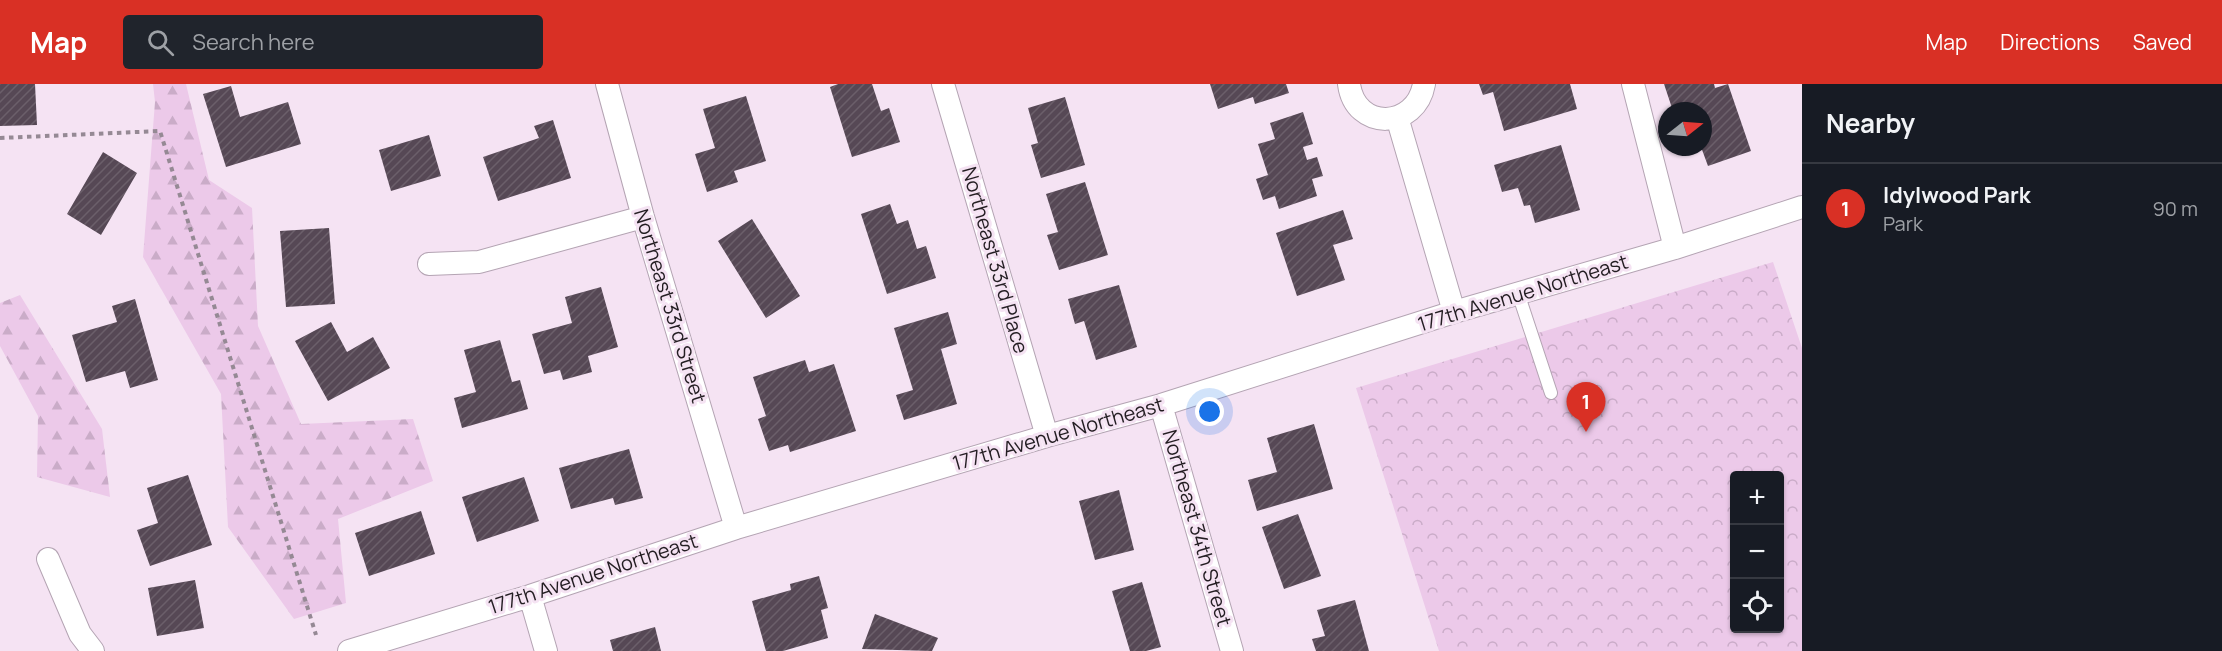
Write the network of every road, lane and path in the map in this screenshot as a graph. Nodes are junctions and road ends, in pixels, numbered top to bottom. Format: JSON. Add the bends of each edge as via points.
{"nodes":[{"id":1,"x":607,"y":84,"type":"edge"},
{"id":2,"x":943,"y":84,"type":"edge"},
{"id":3,"x":1348,"y":84,"type":"edge"},
{"id":4,"x":1424,"y":84,"type":"edge"},
{"id":5,"x":1634,"y":84,"type":"edge"},
{"id":6,"x":1397,"y":117,"type":"junction"},
{"id":7,"x":0,"y":138,"type":"edge"},
{"id":8,"x":1802,"y":207,"type":"edge"},
{"id":9,"x":643,"y":217,"type":"junction"},
{"id":10,"x":1675,"y":248,"type":"junction"},
{"id":11,"x":429,"y":264,"type":"dead end"},
{"id":12,"x":1518,"y":293,"type":"junction"},
{"id":13,"x":1454,"y":312,"type":"junction"},
{"id":14,"x":1551,"y":393,"type":"dead end"},
{"id":15,"x":1161,"y":405,"type":"junction"},
{"id":16,"x":1047,"y":436,"type":"junction"},
{"id":17,"x":736,"y":528,"type":"junction"},
{"id":18,"x":48,"y":559,"type":"dead end"},
{"id":19,"x":530,"y":596,"type":"junction"},
{"id":20,"x":316,"y":634,"type":"dead end"},
{"id":21,"x":93,"y":651,"type":"edge"},
{"id":22,"x":349,"y":651,"type":"edge"},
{"id":23,"x":546,"y":651,"type":"edge"},
{"id":24,"x":1232,"y":651,"type":"edge"}],
"edges":[{"from":1,"to":9,"type":"street","name":"Northeast 33rd Street"},
{"from":2,"to":16,"type":"street","name":"Northeast 33rd Place"},
{"from":3,"to":6,"type":"street","via":[[1355,103],[1363,111],[1374,117]]},
{"from":4,"to":6,"type":"street","via":[[1417,104]]},
{"from":5,"to":10,"type":"street"},
{"from":6,"to":13,"type":"street"},
{"from":7,"to":20,"type":"path","via":[[160,132]]},
{"from":8,"to":10,"type":"street","name":"177th Avenue Northeast"},
{"from":9,"to":11,"type":"street","via":[[479,262]]},
{"from":9,"to":17,"type":"street","name":"Northeast 33rd Street"},
{"from":10,"to":12,"type":"street","name":"177th Avenue Northeast"},
{"from":12,"to":13,"type":"street","name":"177th Avenue Northeast"},
{"from":12,"to":14,"type":"lane"},
{"from":13,"to":15,"type":"street","name":"177th Avenue Northeast"},
{"from":15,"to":16,"type":"street","name":"177th Avenue Northeast"},
{"from":15,"to":24,"type":"street","name":"Northeast 34th Street"},
{"from":16,"to":17,"type":"street","name":"177th Avenue Northeast"},
{"from":17,"to":19,"type":"street","name":"177th Avenue Northeast"},
{"from":18,"to":21,"type":"street","via":[[80,634]]},
{"from":19,"to":22,"type":"street","name":"177th Avenue Northeast"},
{"from":19,"to":23,"type":"street"}]}
